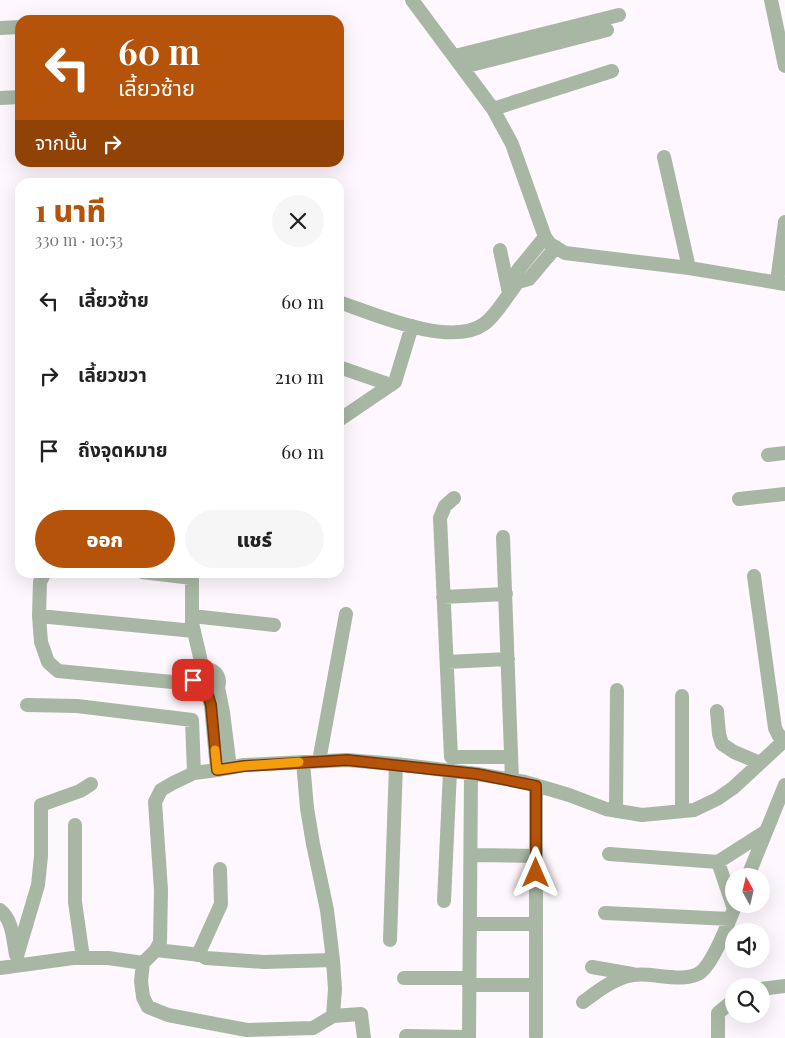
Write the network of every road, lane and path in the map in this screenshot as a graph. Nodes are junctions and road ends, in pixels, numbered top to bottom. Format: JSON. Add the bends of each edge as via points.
{"nodes":[{"id":1,"x":412,"y":0,"type":"edge"},
{"id":2,"x":771,"y":0,"type":"edge"},
{"id":3,"x":618,"y":15,"type":"dead end"},
{"id":4,"x":15,"y":27,"type":"edge"},
{"id":5,"x":0,"y":28,"type":"edge"},
{"id":6,"x":607,"y":30,"type":"dead end"},
{"id":7,"x":455,"y":56,"type":"junction"},
{"id":8,"x":785,"y":66,"type":"edge"},
{"id":9,"x":463,"y":68,"type":"junction"},
{"id":10,"x":612,"y":71,"type":"dead end"},
{"id":11,"x":15,"y":97,"type":"edge"},
{"id":12,"x":0,"y":98,"type":"edge"},
{"id":13,"x":493,"y":109,"type":"junction"},
{"id":14,"x":664,"y":157,"type":"dead end"},
{"id":15,"x":785,"y":222,"type":"edge"},
{"id":16,"x":546,"y":238,"type":"junction"},
{"id":17,"x":556,"y":247,"type":"junction"},
{"id":18,"x":500,"y":250,"type":"dead end"},
{"id":19,"x":689,"y":268,"type":"junction"},
{"id":20,"x":518,"y":282,"type":"junction"},
{"id":21,"x":781,"y":283,"type":"edge"},
{"id":22,"x":509,"y":293,"type":"junction"},
{"id":23,"x":344,"y":304,"type":"edge"},
{"id":24,"x":412,"y":326,"type":"junction"},
{"id":25,"x":344,"y":369,"type":"edge"},
{"id":26,"x":391,"y":384,"type":"junction"},
{"id":27,"x":344,"y":417,"type":"edge"},
{"id":28,"x":785,"y":453,"type":"edge"},
{"id":29,"x":768,"y":455,"type":"dead end"},
{"id":30,"x":785,"y":494,"type":"edge"},
{"id":31,"x":454,"y":498,"type":"dead end"},
{"id":32,"x":739,"y":499,"type":"dead end"},
{"id":33,"x":503,"y":537,"type":"dead end"},
{"id":34,"x":754,"y":576,"type":"dead end"},
{"id":35,"x":42,"y":578,"type":"edge"},
{"id":36,"x":192,"y":578,"type":"edge"},
{"id":37,"x":506,"y":594,"type":"junction"},
{"id":38,"x":443,"y":597,"type":"junction"},
{"id":39,"x":346,"y":614,"type":"dead end"},
{"id":40,"x":39,"y":616,"type":"junction"},
{"id":41,"x":192,"y":616,"type":"junction"},
{"id":42,"x":274,"y":625,"type":"dead end"},
{"id":43,"x":194,"y":631,"type":"junction"},
{"id":44,"x":508,"y":659,"type":"junction"},
{"id":45,"x":447,"y":662,"type":"junction"},
{"id":46,"x":203,"y":670,"type":"junction"},
{"id":47,"x":193,"y":684,"type":"junction"},
{"id":48,"x":617,"y":690,"type":"dead end"},
{"id":49,"x":213,"y":691,"type":"junction"},
{"id":50,"x":682,"y":696,"type":"dead end"},
{"id":51,"x":27,"y":705,"type":"dead end"},
{"id":52,"x":718,"y":711,"type":"dead end"},
{"id":53,"x":785,"y":739,"type":"edge"},
{"id":54,"x":511,"y":757,"type":"junction"},
{"id":55,"x":319,"y":761,"type":"junction"},
{"id":56,"x":303,"y":762,"type":"junction"},
{"id":57,"x":760,"y":763,"type":"junction"},
{"id":58,"x":396,"y":764,"type":"junction"},
{"id":59,"x":223,"y":769,"type":"junction"},
{"id":60,"x":450,"y":771,"type":"junction"},
{"id":61,"x":194,"y":773,"type":"junction"},
{"id":62,"x":471,"y":773,"type":"junction"},
{"id":63,"x":512,"y":780,"type":"junction"},
{"id":64,"x":91,"y":784,"type":"dead end"},
{"id":65,"x":785,"y":785,"type":"edge"},
{"id":66,"x":536,"y":786,"type":"junction"},
{"id":67,"x":616,"y":811,"type":"junction"},
{"id":68,"x":682,"y":811,"type":"junction"},
{"id":69,"x":75,"y":825,"type":"dead end"},
{"id":70,"x":765,"y":832,"type":"junction"},
{"id":71,"x":609,"y":854,"type":"dead end"},
{"id":72,"x":470,"y":855,"type":"junction"},
{"id":73,"x":536,"y":856,"type":"junction"},
{"id":74,"x":718,"y":862,"type":"junction"},
{"id":75,"x":751,"y":868,"type":"edge"},
{"id":76,"x":220,"y":869,"type":"dead end"},
{"id":77,"x":725,"y":883,"type":"edge"},
{"id":78,"x":444,"y":901,"type":"dead end"},
{"id":79,"x":0,"y":910,"type":"edge"},
{"id":80,"x":725,"y":911,"type":"edge"},
{"id":81,"x":605,"y":913,"type":"dead end"},
{"id":82,"x":733,"y":913,"type":"edge"},
{"id":83,"x":470,"y":924,"type":"junction"},
{"id":84,"x":536,"y":924,"type":"junction"},
{"id":85,"x":390,"y":940,"type":"dead end"},
{"id":86,"x":156,"y":950,"type":"junction"},
{"id":87,"x":198,"y":955,"type":"junction"},
{"id":88,"x":83,"y":958,"type":"junction"},
{"id":89,"x":333,"y":960,"type":"junction"},
{"id":90,"x":17,"y":961,"type":"junction"},
{"id":91,"x":143,"y":963,"type":"junction"},
{"id":92,"x":592,"y":967,"type":"dead end"},
{"id":93,"x":0,"y":968,"type":"edge"},
{"id":94,"x":640,"y":975,"type":"junction"},
{"id":95,"x":404,"y":978,"type":"dead end"},
{"id":96,"x":469,"y":982,"type":"junction"},
{"id":97,"x":536,"y":985,"type":"junction"},
{"id":98,"x":785,"y":986,"type":"edge"},
{"id":99,"x":770,"y":988,"type":"edge"},
{"id":100,"x":583,"y":1002,"type":"dead end"},
{"id":101,"x":725,"y":1007,"type":"edge"},
{"id":102,"x":333,"y":1016,"type":"junction"},
{"id":103,"x":406,"y":1036,"type":"dead end"},
{"id":104,"x":536,"y":1036,"type":"dead end"},
{"id":105,"x":469,"y":1037,"type":"edge"},
{"id":106,"x":364,"y":1038,"type":"edge"},
{"id":107,"x":718,"y":1038,"type":"edge"}],
"edges":[{"from":1,"to":7,"type":"street"},
{"from":2,"to":8,"type":"street"},
{"from":3,"to":7,"type":"street"},
{"from":4,"to":5,"type":"street"},
{"from":6,"to":9,"type":"street"},
{"from":7,"to":9,"type":"street"},
{"from":9,"to":13,"type":"street"},
{"from":10,"to":13,"type":"street"},
{"from":11,"to":12,"type":"street"},
{"from":13,"to":16,"type":"street","via":[[512,144]]},
{"from":14,"to":19,"type":"street"},
{"from":15,"to":21,"type":"street"},
{"from":16,"to":17,"type":"street"},
{"from":16,"to":20,"type":"street","via":[[518,270]]},
{"from":17,"to":19,"type":"street","via":[[565,252]]},
{"from":17,"to":20,"type":"street","via":[[529,278]]},
{"from":18,"to":22,"type":"street"},
{"from":19,"to":21,"type":"street"},
{"from":20,"to":22,"type":"street"},
{"from":22,"to":24,"type":"street","via":[[486,323],[476,329],[429,331]]},
{"from":23,"to":24,"type":"street"},
{"from":24,"to":26,"type":"street","via":[[395,382]]},
{"from":25,"to":26,"type":"street"},
{"from":26,"to":27,"type":"street"},
{"from":28,"to":29,"type":"street"},
{"from":30,"to":32,"type":"street"},
{"from":31,"to":38,"type":"street","via":[[445,506],[440,518]]},
{"from":33,"to":37,"type":"street"},
{"from":34,"to":53,"type":"street","via":[[775,728]]},
{"from":35,"to":40,"type":"street"},
{"from":36,"to":41,"type":"street"},
{"from":37,"to":38,"type":"street"},
{"from":37,"to":44,"type":"street"},
{"from":38,"to":45,"type":"street"},
{"from":39,"to":55,"type":"street"},
{"from":40,"to":43,"type":"street"},
{"from":40,"to":47,"type":"street","via":[[44,652],[48,662],[58,671]]},
{"from":41,"to":42,"type":"street"},
{"from":41,"to":43,"type":"street"},
{"from":43,"to":46,"type":"street"},
{"from":44,"to":45,"type":"street"},
{"from":44,"to":54,"type":"street"},
{"from":45,"to":54,"type":"street","via":[[451,757]]},
{"from":46,"to":47,"type":"street","via":[[195,676]]},
{"from":46,"to":49,"type":"street","via":[[209,670],[218,678]]},
{"from":47,"to":49,"type":"street","via":[[200,693]]},
{"from":48,"to":67,"type":"street"},
{"from":49,"to":59,"type":"street","via":[[223,712]]},
{"from":50,"to":68,"type":"street"},
{"from":51,"to":61,"type":"street","via":[[77,706],[192,720]]},
{"from":52,"to":57,"type":"street","via":[[722,744]]},
{"from":53,"to":57,"type":"street"},
{"from":54,"to":63,"type":"street"},
{"from":55,"to":56,"type":"street"},
{"from":55,"to":58,"type":"street"},
{"from":56,"to":59,"type":"street"},
{"from":56,"to":89,"type":"street","via":[[311,835],[327,910]]},
{"from":57,"to":68,"type":"street","via":[[717,799],[694,810]]},
{"from":58,"to":60,"type":"street"},
{"from":58,"to":85,"type":"street"},
{"from":59,"to":61,"type":"street"},
{"from":60,"to":62,"type":"street"},
{"from":60,"to":78,"type":"street"},
{"from":61,"to":86,"type":"street","via":[[161,790],[155,802],[161,890],[160,942]]},
{"from":62,"to":63,"type":"street"},
{"from":62,"to":72,"type":"street"},
{"from":63,"to":66,"type":"street"},
{"from":64,"to":90,"type":"street","via":[[41,805],[38,885]]},
{"from":65,"to":70,"type":"street"},
{"from":66,"to":67,"type":"street"},
{"from":66,"to":73,"type":"street"},
{"from":67,"to":68,"type":"street","via":[[642,815]]},
{"from":69,"to":88,"type":"street","via":[[75,902]]},
{"from":70,"to":74,"type":"street"},
{"from":70,"to":75,"type":"street"},
{"from":71,"to":74,"type":"street"},
{"from":72,"to":73,"type":"street"},
{"from":72,"to":83,"type":"street"},
{"from":73,"to":84,"type":"street"},
{"from":74,"to":77,"type":"street"},
{"from":76,"to":87,"type":"street","via":[[221,904]]},
{"from":79,"to":90,"type":"street","via":[[9,921]]},
{"from":80,"to":81,"type":"street"},
{"from":82,"to":94,"type":"street","via":[[710,960],[697,974],[681,977]]},
{"from":83,"to":84,"type":"street"},
{"from":83,"to":96,"type":"street"},
{"from":84,"to":97,"type":"street"},
{"from":86,"to":87,"type":"street"},
{"from":86,"to":91,"type":"street"},
{"from":87,"to":89,"type":"street","via":[[264,962]]},
{"from":88,"to":90,"type":"street"},
{"from":88,"to":91,"type":"street"},
{"from":89,"to":102,"type":"street"},
{"from":90,"to":93,"type":"street"},
{"from":91,"to":102,"type":"street","via":[[143,997],[148,1007],[168,1015],[247,1030],[313,1028]]},
{"from":92,"to":94,"type":"street"},
{"from":94,"to":100,"type":"street","via":[[619,979]]},
{"from":95,"to":96,"type":"street"},
{"from":96,"to":97,"type":"street"},
{"from":96,"to":105,"type":"street"},
{"from":97,"to":104,"type":"street"},
{"from":98,"to":99,"type":"street"},
{"from":101,"to":107,"type":"street","via":[[718,1012]]},
{"from":102,"to":106,"type":"street","via":[[361,1014]]},
{"from":103,"to":105,"type":"street"}]}
